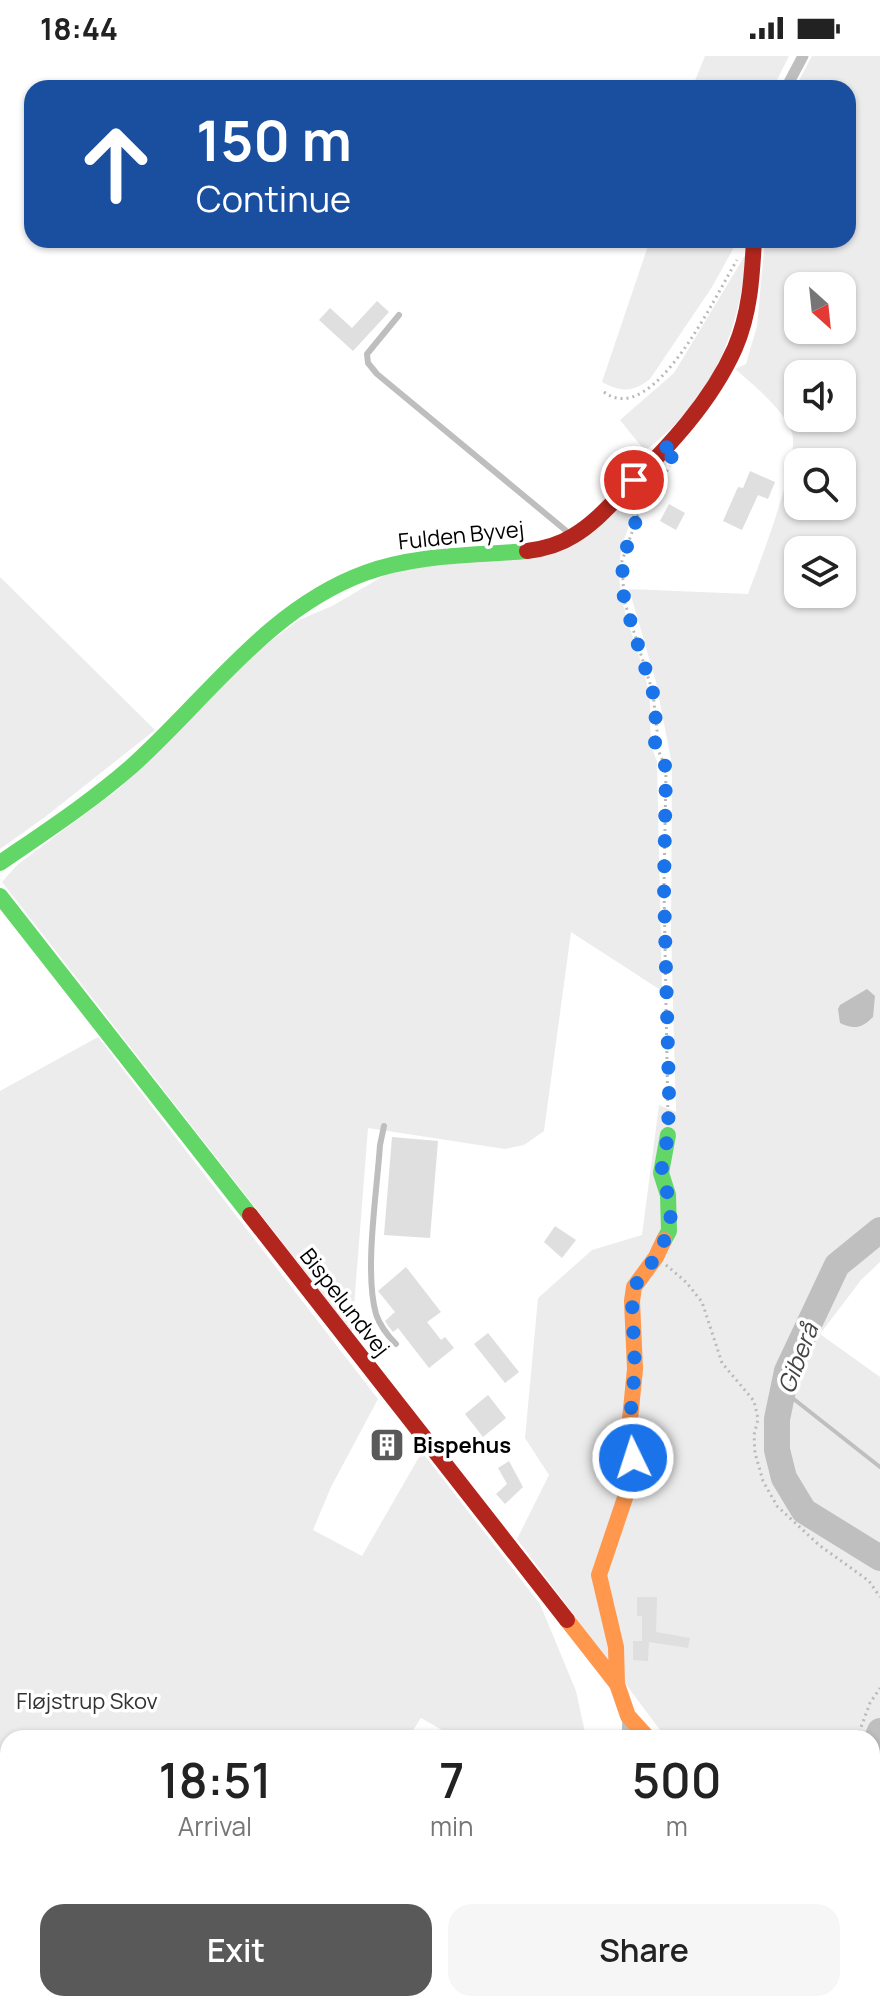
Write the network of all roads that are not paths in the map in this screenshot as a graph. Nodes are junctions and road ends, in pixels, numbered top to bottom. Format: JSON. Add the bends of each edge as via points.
{"nodes":[{"id":1,"x":803,"y":56,"type":"edge"},
{"id":2,"x":790,"y":80,"type":"edge"},
{"id":3,"x":754,"y":248,"type":"edge"},
{"id":4,"x":399,"y":315,"type":"dead end"},
{"id":5,"x":573,"y":537,"type":"junction"},
{"id":6,"x":0,"y":863,"type":"edge"},
{"id":7,"x":0,"y":896,"type":"edge"},
{"id":8,"x":384,"y":1126,"type":"dead end"},
{"id":9,"x":668,"y":1135,"type":"road end"},
{"id":10,"x":396,"y":1344,"type":"dead end"},
{"id":11,"x":617,"y":1684,"type":"junction"},
{"id":12,"x":628,"y":1716,"type":"junction"},
{"id":13,"x":627,"y":1730,"type":"edge"},
{"id":14,"x":641,"y":1730,"type":"edge"}],
"edges":[{"from":1,"to":2,"type":"street"},
{"from":3,"to":5,"type":"street","name":"Fulden Byvej","via":[[751,291],[738,339],[707,401]]},
{"from":4,"to":5,"type":"lane","via":[[367,354],[368,363]]},
{"from":5,"to":6,"type":"street","name":"Fulden Byvej","via":[[532,550],[419,557],[338,584],[254,643],[134,765]]},
{"from":7,"to":11,"type":"street","name":"Bispelundvej"},
{"from":8,"to":10,"type":"lane","via":[[371,1287],[376,1314]]},
{"from":9,"to":11,"type":"street","via":[[661,1173],[671,1221],[656,1257],[634,1287],[633,1458],[599,1575],[616,1647]]},
{"from":11,"to":12,"type":"street","name":"Bispelundvej"},
{"from":12,"to":13,"type":"street"},
{"from":12,"to":14,"type":"street","name":"Bispelundvej"}]}
